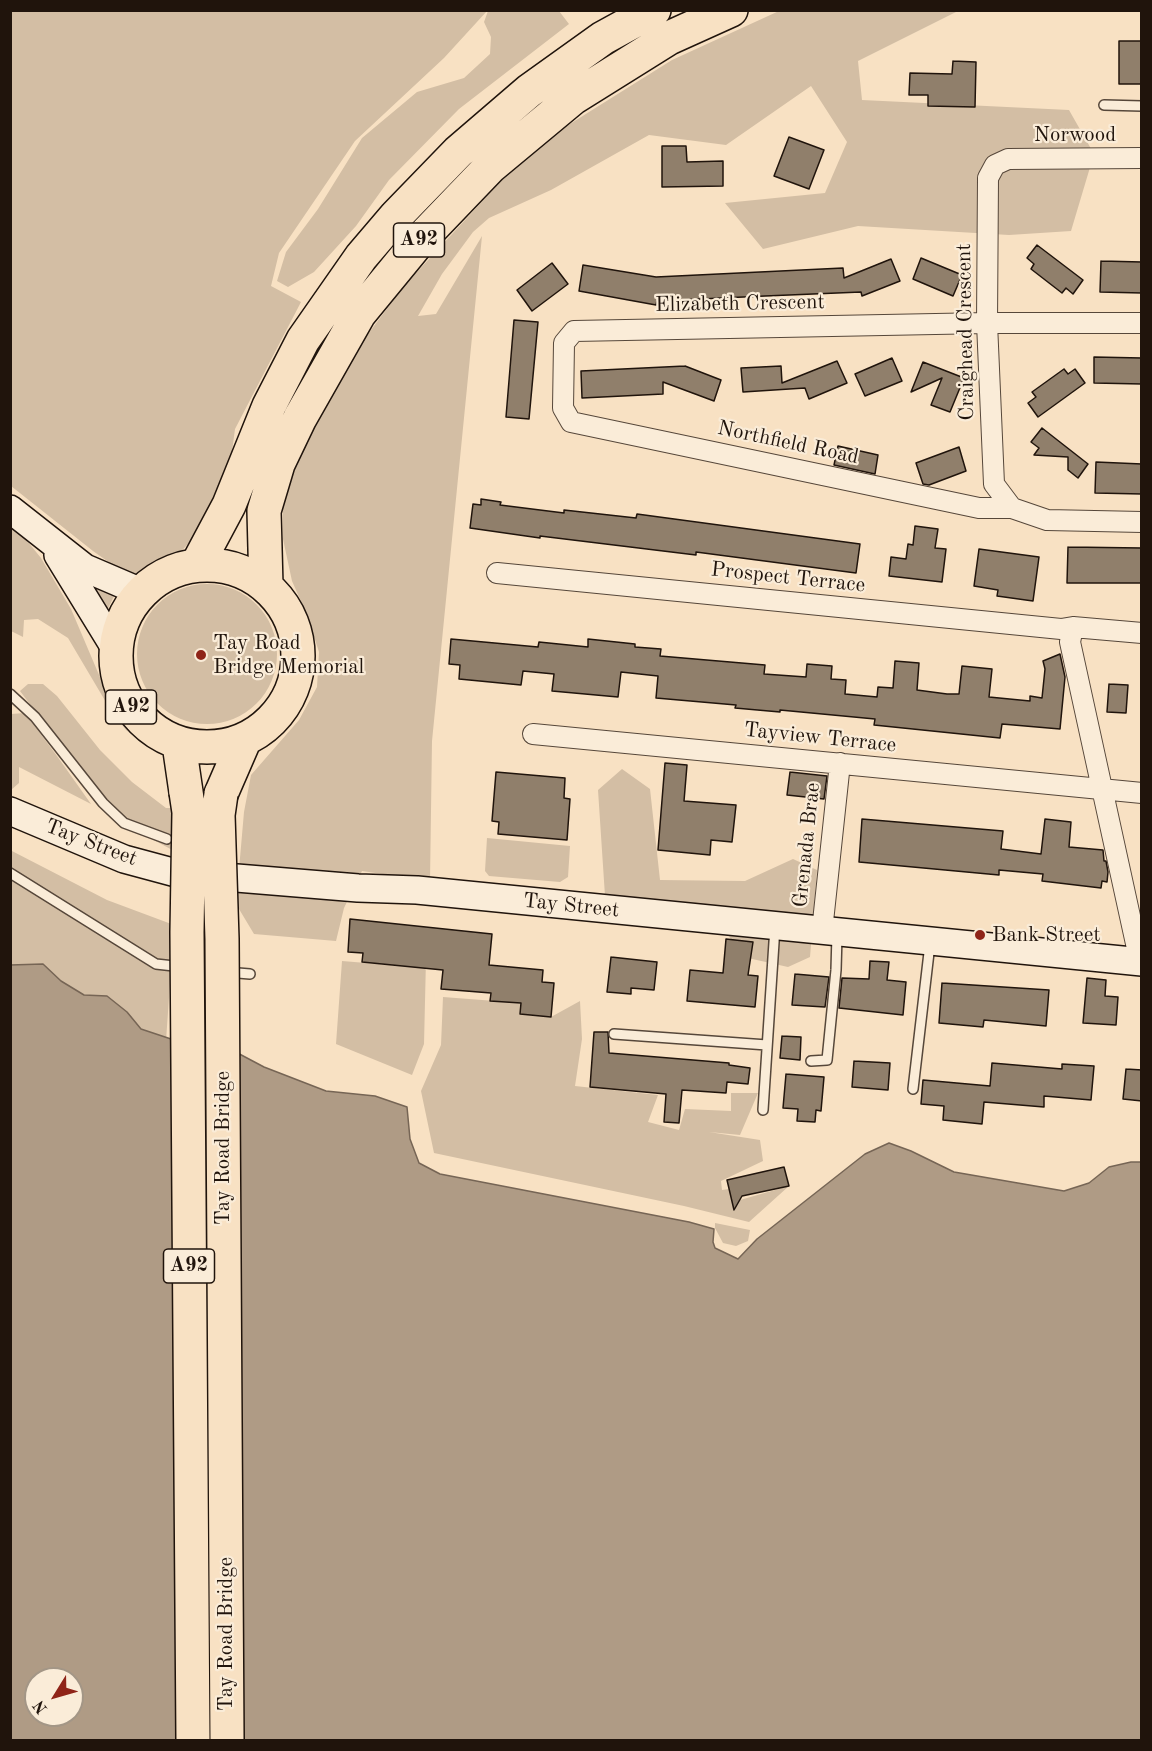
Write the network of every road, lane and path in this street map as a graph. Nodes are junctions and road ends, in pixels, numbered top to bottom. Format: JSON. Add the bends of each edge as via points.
{"nodes":[{"id":1,"x":654,"y":10,"type":"edge"},
{"id":2,"x":730,"y":10,"type":"edge"},
{"id":3,"x":1104,"y":105,"type":"dead end"},
{"id":4,"x":1142,"y":106,"type":"edge"},
{"id":5,"x":1142,"y":158,"type":"edge"},
{"id":6,"x":1008,"y":159,"type":"joint"},
{"id":7,"x":987,"y":323,"type":"junction"},
{"id":8,"x":1142,"y":323,"type":"edge"},
{"id":9,"x":563,"y":408,"type":"joint"},
{"id":10,"x":1012,"y":508,"type":"junction"},
{"id":11,"x":10,"y":509,"type":"edge"},
{"id":12,"x":1142,"y":522,"type":"edge"},
{"id":13,"x":49,"y":541,"type":"junction"},
{"id":14,"x":197,"y":565,"type":"junction"},
{"id":15,"x":497,"y":573,"type":"dead end"},
{"id":16,"x":266,"y":586,"type":"junction"},
{"id":17,"x":141,"y":592,"type":"junction"},
{"id":18,"x":1073,"y":627,"type":"junction"},
{"id":19,"x":1142,"y":633,"type":"edge"},
{"id":20,"x":116,"y":648,"type":"junction"},
{"id":21,"x":10,"y":693,"type":"edge"},
{"id":22,"x":533,"y":734,"type":"dead end"},
{"id":23,"x":244,"y":741,"type":"junction"},
{"id":24,"x":179,"y":744,"type":"junction"},
{"id":25,"x":840,"y":764,"type":"junction"},
{"id":26,"x":1102,"y":789,"type":"junction"},
{"id":27,"x":1142,"y":793,"type":"edge"},
{"id":28,"x":10,"y":811,"type":"edge"},
{"id":29,"x":167,"y":839,"type":"dead end"},
{"id":30,"x":10,"y":873,"type":"edge"},
{"id":31,"x":775,"y":927,"type":"junction"},
{"id":32,"x":830,"y":932,"type":"junction"},
{"id":33,"x":930,"y":942,"type":"junction"},
{"id":34,"x":1141,"y":962,"type":"edge"},
{"id":35,"x":198,"y":969,"type":"dead end"},
{"id":36,"x":209,"y":970,"type":"dead end"},
{"id":37,"x":250,"y":974,"type":"dead end"},
{"id":38,"x":614,"y":1034,"type":"dead end"},
{"id":39,"x":767,"y":1045,"type":"junction"},
{"id":40,"x":811,"y":1061,"type":"dead end"},
{"id":41,"x":913,"y":1089,"type":"dead end"},
{"id":42,"x":763,"y":1110,"type":"dead end"},
{"id":43,"x":193,"y":1740,"type":"edge"},
{"id":44,"x":227,"y":1740,"type":"edge"}],
"edges":[{"from":1,"to":14,"type":"highway","number":"A92","via":[[603,38],[529,91],[458,152],[361,257],[303,340],[269,406],[229,505]]},
{"from":2,"to":16,"type":"highway","number":"A92","via":[[669,38],[573,98],[490,167],[419,241],[359,314],[278,464],[264,511]]},
{"from":3,"to":4,"type":"lane"},
{"from":5,"to":6,"type":"street","name":"Norwood"},
{"from":6,"to":7,"type":"street","name":"Craighead Crescent","via":[[995,165],[988,178]]},
{"from":7,"to":8,"type":"street","name":"Elizabeth Crescent"},
{"from":7,"to":9,"type":"street","name":"Elizabeth Crescent","via":[[574,331],[564,343]]},
{"from":7,"to":10,"type":"street","name":"Craighead Crescent","via":[[994,484]]},
{"from":9,"to":10,"type":"street","name":"Northfield Road","via":[[570,422],[979,508]]},
{"from":10,"to":12,"type":"street","via":[[1047,520]]},
{"from":11,"to":13,"type":"main road"},
{"from":13,"to":17,"type":"main road","via":[[86,568]]},
{"from":13,"to":20,"type":"main road"},
{"from":14,"to":16,"type":"highway","number":"A92","via":[[220,565],[245,573]]},
{"from":14,"to":17,"type":"highway","number":"A92","via":[[177,569]]},
{"from":15,"to":18,"type":"street","name":"Prospect Terrace","via":[[1061,629]]},
{"from":16,"to":23,"type":"highway","number":"A92","via":[[288,613],[298,644],[298,672],[285,705],[269,724]]},
{"from":17,"to":20,"type":"highway","number":"A92","via":[[126,612]]},
{"from":18,"to":19,"type":"street","name":"Prospect Terrace"},
{"from":18,"to":26,"type":"street","via":[[1070,642]]},
{"from":20,"to":24,"type":"highway","number":"A92","via":[[120,685],[131,707],[157,733]]},
{"from":21,"to":29,"type":"lane","via":[[35,717],[110,810],[124,823]]},
{"from":22,"to":25,"type":"street","name":"Tayview Terrace"},
{"from":23,"to":24,"type":"highway","number":"A92","via":[[222,747]]},
{"from":23,"to":44,"type":"highway","name":"Tay Road Bridge","number":"A92","bridge":true,"via":[[221,794],[218,815]]},
{"from":24,"to":43,"type":"highway","name":"Tay Road Bridge","number":"A92","bridge":true,"via":[[189,812],[186,932]]},
{"from":25,"to":26,"type":"street","name":"Tayview Terrace"},
{"from":25,"to":32,"type":"street","name":"Grenada Brae"},
{"from":26,"to":27,"type":"street","name":"Tayview Terrace"},
{"from":26,"to":34,"type":"street"},
{"from":28,"to":31,"type":"main road","name":"Tay Street","via":[[124,859],[176,873],[417,890]]},
{"from":30,"to":35,"type":"lane","via":[[156,964]]},
{"from":31,"to":32,"type":"main road","name":"Tay Street"},
{"from":31,"to":39,"type":"lane"},
{"from":32,"to":33,"type":"main road","name":"Tay Street"},
{"from":32,"to":40,"type":"lane","via":[[836,970],[827,1060]]},
{"from":33,"to":34,"type":"main road","name":"Tay Street"},
{"from":33,"to":41,"type":"lane"},
{"from":36,"to":37,"type":"lane"},
{"from":38,"to":39,"type":"lane"},
{"from":39,"to":42,"type":"lane"}]}
